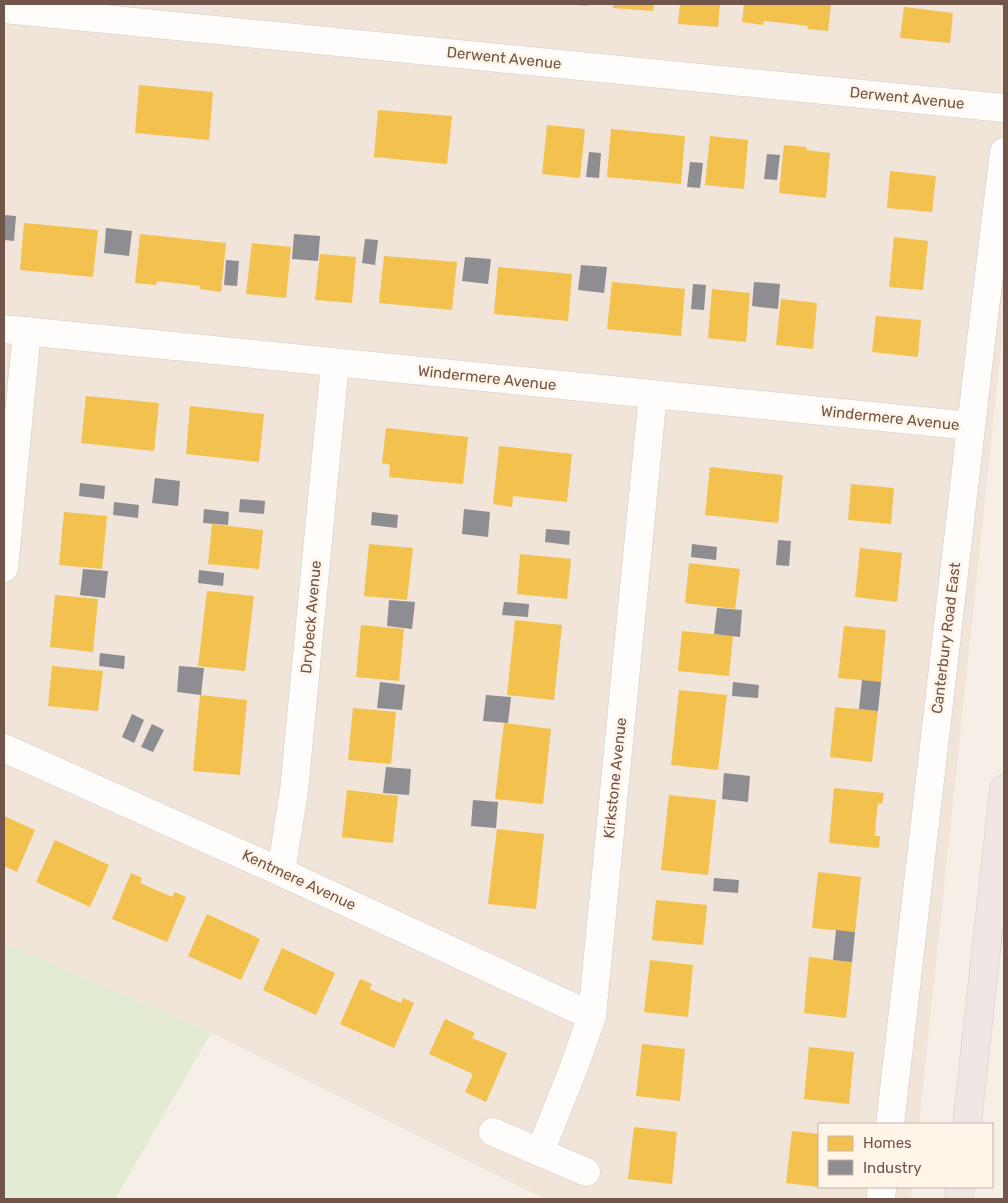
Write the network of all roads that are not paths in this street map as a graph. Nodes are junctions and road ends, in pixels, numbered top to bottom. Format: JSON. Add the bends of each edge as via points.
{"nodes":[{"id":1,"x":4,"y":9,"type":"edge"},
{"id":2,"x":1004,"y":108,"type":"edge"},
{"id":3,"x":1004,"y":152,"type":"edge"},
{"id":4,"x":15,"y":330,"type":"edge"},
{"id":5,"x":335,"y":363,"type":"junction"},
{"id":6,"x":653,"y":394,"type":"junction"},
{"id":7,"x":971,"y":426,"type":"junction"},
{"id":8,"x":4,"y":568,"type":"edge"},
{"id":9,"x":4,"y":748,"type":"edge"},
{"id":10,"x":1004,"y":788,"type":"edge"},
{"id":11,"x":281,"y":872,"type":"junction"},
{"id":12,"x":592,"y":1016,"type":"junction"},
{"id":13,"x":890,"y":1123,"type":"edge"},
{"id":14,"x":967,"y":1123,"type":"edge"},
{"id":15,"x":493,"y":1132,"type":"dead end"},
{"id":16,"x":540,"y":1152,"type":"junction"},
{"id":17,"x":586,"y":1172,"type":"dead end"}],
"edges":[{"from":1,"to":2,"type":"street","name":"Derwent Avenue"},
{"from":3,"to":7,"type":"street","name":"Canterbury Road East"},
{"from":4,"to":5,"type":"street","name":"Windermere Avenue"},
{"from":4,"to":8,"type":"street"},
{"from":5,"to":6,"type":"street","name":"Windermere Avenue"},
{"from":5,"to":11,"type":"street","name":"Drybeck Avenue","via":[[294,791]]},
{"from":6,"to":7,"type":"street","name":"Windermere Avenue"},
{"from":6,"to":12,"type":"street","name":"Kirkstone Avenue"},
{"from":7,"to":13,"type":"street","name":"Canterbury Road East"},
{"from":9,"to":11,"type":"street","name":"Kentmere Avenue"},
{"from":10,"to":14,"type":"highway"},
{"from":11,"to":12,"type":"street","name":"Kentmere Avenue"},
{"from":12,"to":16,"type":"street","name":"Kirkstone Avenue"},
{"from":15,"to":16,"type":"street"},
{"from":16,"to":17,"type":"street"}]}
